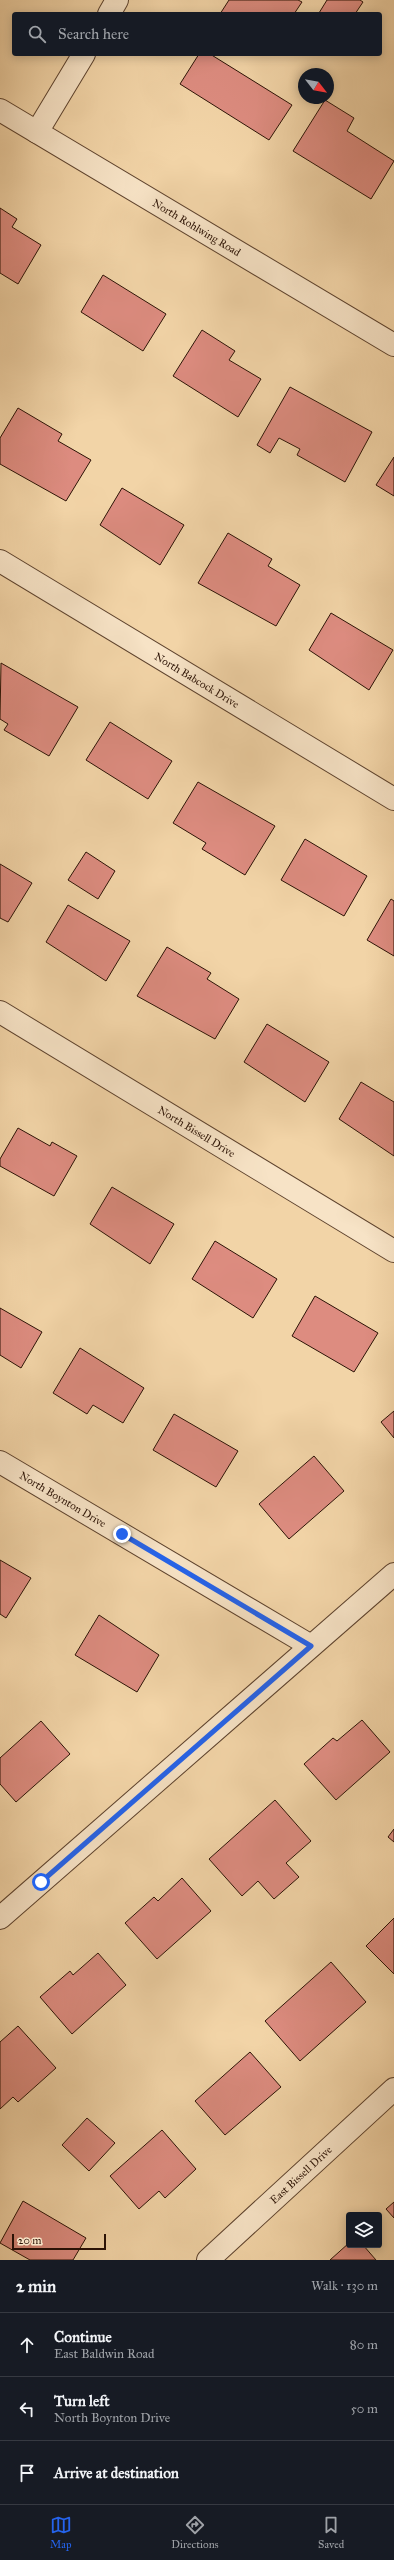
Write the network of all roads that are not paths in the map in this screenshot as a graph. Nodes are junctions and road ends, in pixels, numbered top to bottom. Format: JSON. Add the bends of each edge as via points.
{"nodes":[{"id":1,"x":117,"y":0,"type":"edge"},
{"id":2,"x":110,"y":12,"type":"edge"},
{"id":3,"x":83,"y":56,"type":"edge"},
{"id":4,"x":0,"y":110,"type":"edge"},
{"id":5,"x":38,"y":132,"type":"junction"},
{"id":6,"x":394,"y":345,"type":"edge"},
{"id":7,"x":0,"y":561,"type":"edge"},
{"id":8,"x":394,"y":799,"type":"edge"},
{"id":9,"x":0,"y":1012,"type":"edge"},
{"id":10,"x":394,"y":1250,"type":"edge"},
{"id":11,"x":0,"y":1462,"type":"edge"},
{"id":12,"x":394,"y":1574,"type":"edge"},
{"id":13,"x":311,"y":1646,"type":"junction"},
{"id":14,"x":2,"y":1913,"type":"edge"},
{"id":15,"x":394,"y":2089,"type":"edge"},
{"id":16,"x":208,"y":2260,"type":"edge"}],
"edges":[{"from":1,"to":2,"type":"street"},
{"from":3,"to":5,"type":"street"},
{"from":4,"to":5,"type":"street","name":"North Rohlwing Road"},
{"from":5,"to":6,"type":"street","name":"North Rohlwing Road"},
{"from":7,"to":8,"type":"street","name":"North Babcock Drive"},
{"from":9,"to":10,"type":"street","name":"North Bissell Drive"},
{"from":11,"to":13,"type":"street","name":"North Boynton Drive"},
{"from":12,"to":13,"type":"street"},
{"from":13,"to":14,"type":"street"},
{"from":15,"to":16,"type":"street","name":"East Bissell Drive"}]}
